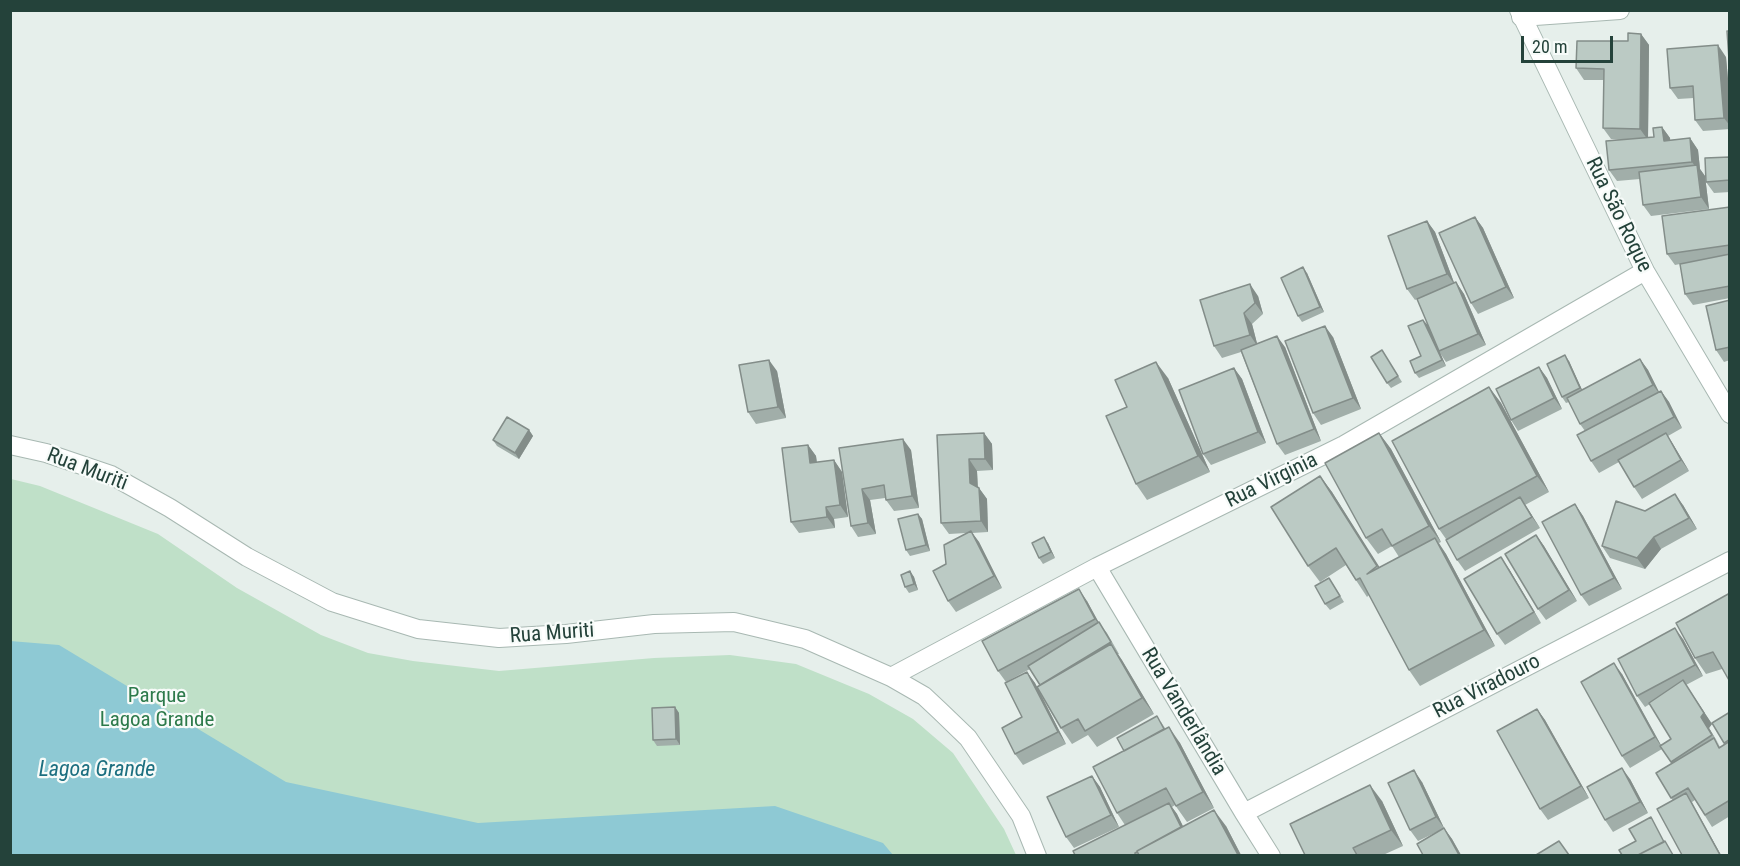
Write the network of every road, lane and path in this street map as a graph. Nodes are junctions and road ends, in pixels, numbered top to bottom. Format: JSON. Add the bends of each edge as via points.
{"nodes":[{"id":1,"x":1620,"y":10,"type":"edge"},
{"id":2,"x":1520,"y":14,"type":"edge"},
{"id":3,"x":1645,"y":271,"type":"junction"},
{"id":4,"x":1730,"y":414,"type":"edge"},
{"id":5,"x":10,"y":445,"type":"edge"},
{"id":6,"x":1730,"y":561,"type":"edge"},
{"id":7,"x":1097,"y":567,"type":"junction"},
{"id":8,"x":891,"y":678,"type":"junction"},
{"id":9,"x":1244,"y":813,"type":"junction"},
{"id":10,"x":1037,"y":855,"type":"edge"},
{"id":11,"x":1271,"y":855,"type":"edge"}],
"edges":[{"from":1,"to":2,"type":"street"},
{"from":2,"to":3,"type":"street","name":"Rua São Roque"},
{"from":3,"to":4,"type":"street","name":"Rua São Roque"},
{"from":3,"to":7,"type":"street","name":"Rua Virginia","via":[[1344,445]]},
{"from":5,"to":8,"type":"street","name":"Rua Muriti","via":[[111,475],[247,557],[332,602],[418,629],[499,638],[734,621],[805,639]]},
{"from":6,"to":9,"type":"street","name":"Rua Viradouro"},
{"from":7,"to":8,"type":"street","name":"Rua Virginia"},
{"from":7,"to":9,"type":"street","name":"Rua Vanderlândia"},
{"from":8,"to":10,"type":"street","name":"Rua Muriti","via":[[924,696],[968,738],[1021,816]]},
{"from":9,"to":11,"type":"street","name":"Rua Vanderlândia"}]}
